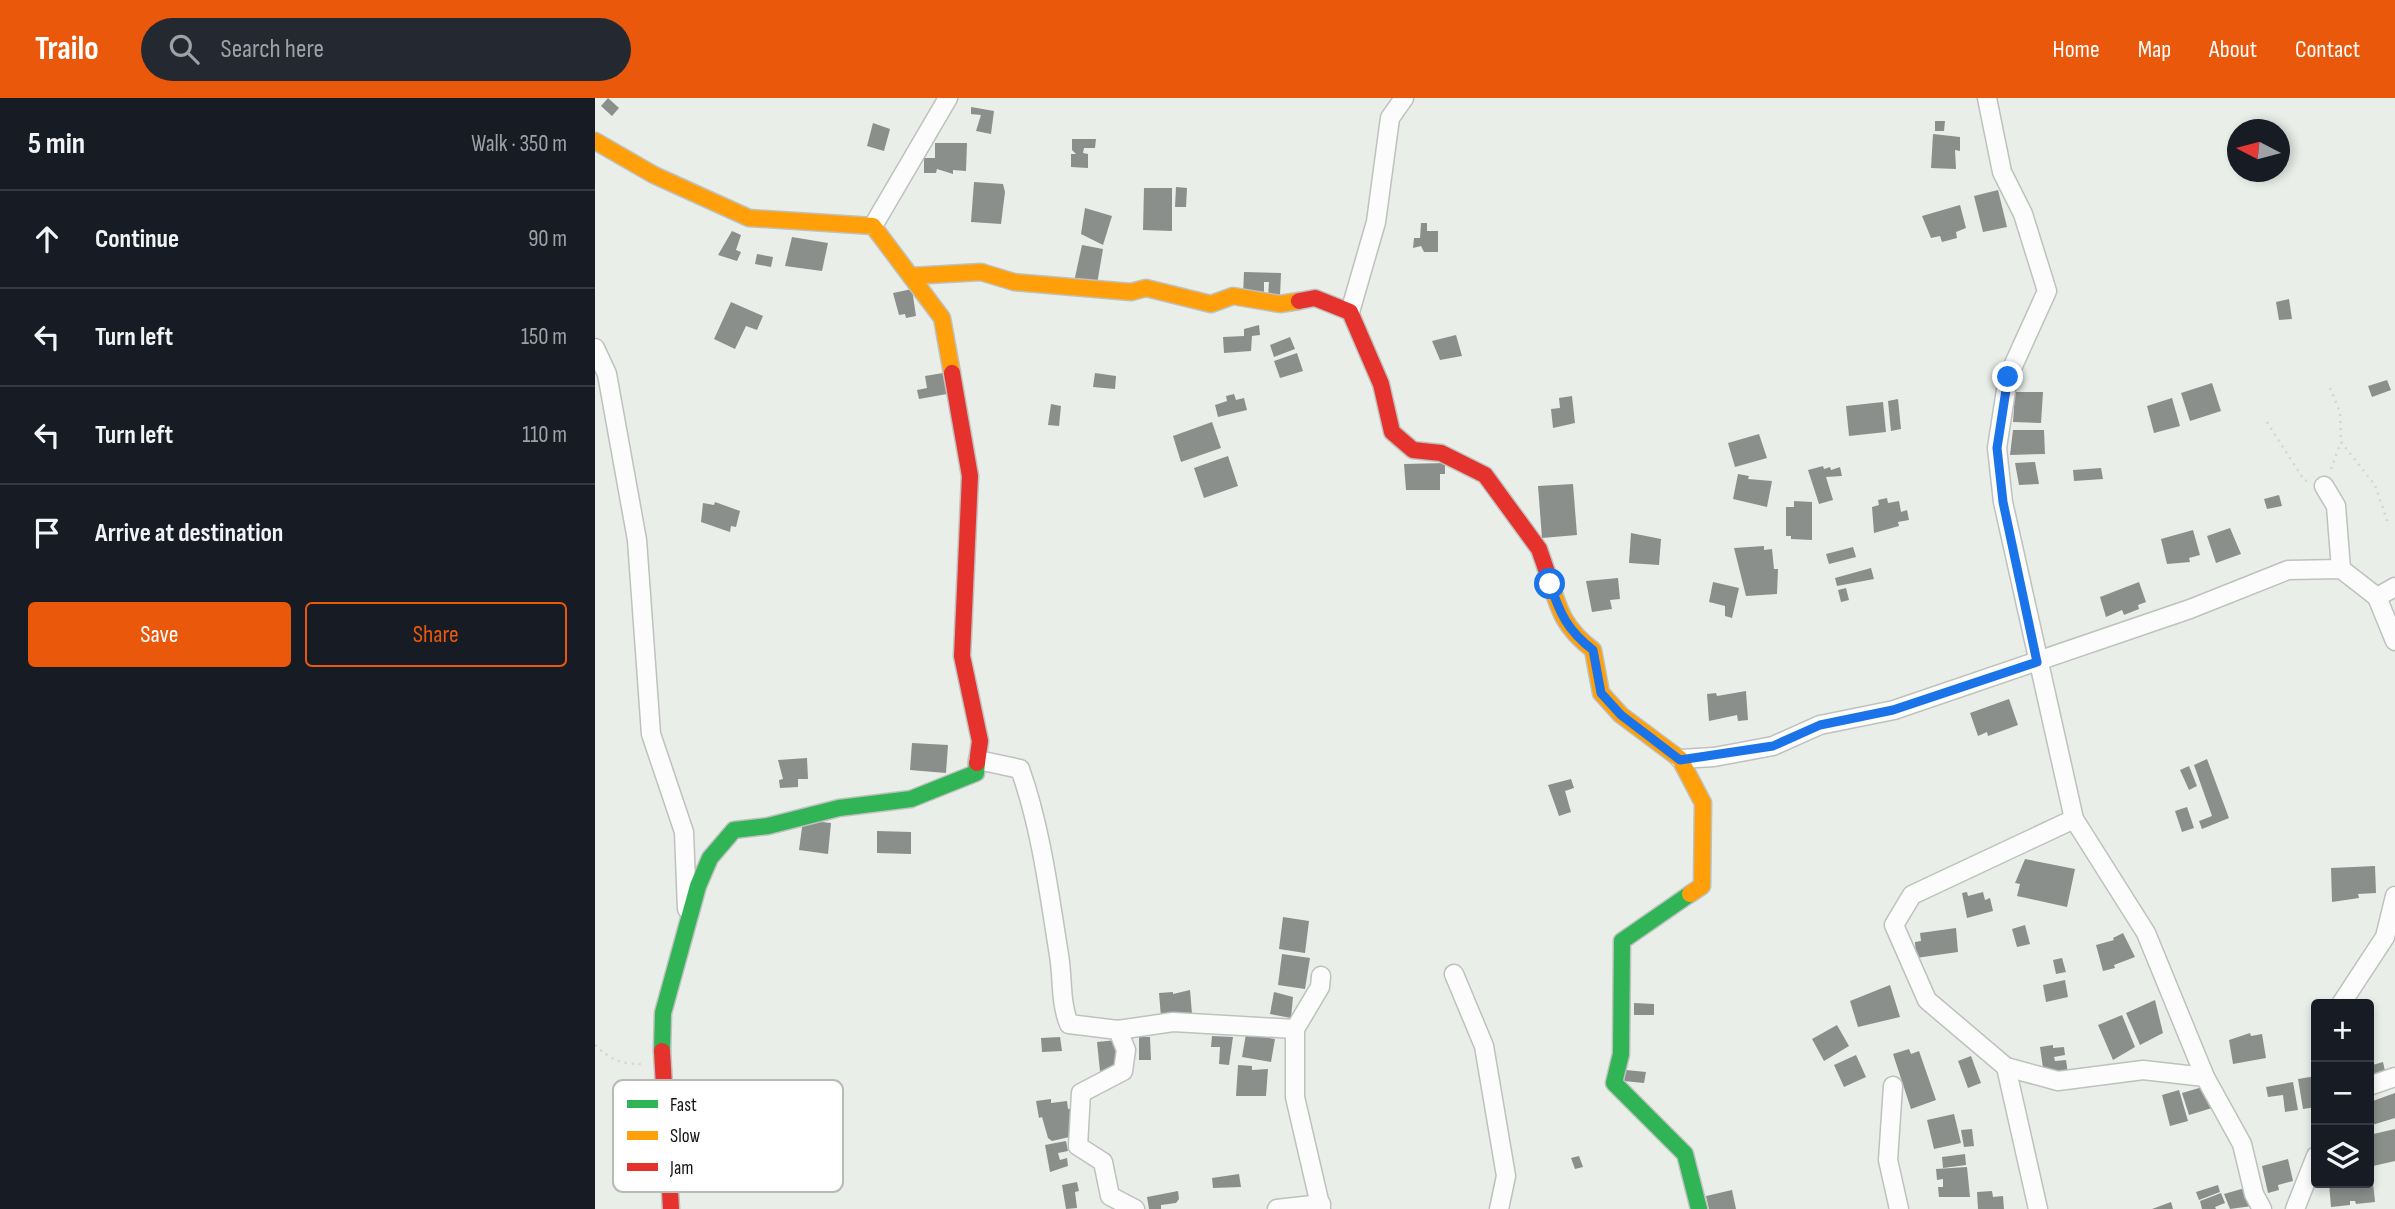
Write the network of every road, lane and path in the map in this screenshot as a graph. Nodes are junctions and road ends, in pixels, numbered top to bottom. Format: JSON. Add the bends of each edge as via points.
{"nodes":[{"id":1,"x":948,"y":98,"type":"edge"},
{"id":2,"x":1403,"y":98,"type":"edge"},
{"id":3,"x":1987,"y":98,"type":"edge"},
{"id":4,"x":595,"y":141,"type":"edge"},
{"id":5,"x":873,"y":226,"type":"junction"},
{"id":6,"x":911,"y":276,"type":"junction"},
{"id":7,"x":1350,"y":312,"type":"junction"},
{"id":8,"x":595,"y":348,"type":"edge"},
{"id":9,"x":2330,"y":388,"type":"dead end"},
{"id":10,"x":2267,"y":422,"type":"dead end"},
{"id":11,"x":2341,"y":442,"type":"junction"},
{"id":12,"x":2324,"y":486,"type":"junction"},
{"id":13,"x":2389,"y":526,"type":"dead end"},
{"id":14,"x":2341,"y":569,"type":"junction"},
{"id":15,"x":2395,"y":587,"type":"edge"},
{"id":16,"x":2377,"y":597,"type":"junction"},
{"id":17,"x":2395,"y":641,"type":"edge"},
{"id":18,"x":2037,"y":662,"type":"junction"},
{"id":19,"x":978,"y":760,"type":"junction"},
{"id":20,"x":1680,"y":760,"type":"junction"},
{"id":21,"x":2074,"y":819,"type":"junction"},
{"id":22,"x":2395,"y":896,"type":"edge"},
{"id":23,"x":687,"y":929,"type":"junction"},
{"id":24,"x":1454,"y":974,"type":"dead end"},
{"id":25,"x":1321,"y":976,"type":"dead end"},
{"id":26,"x":2344,"y":999,"type":"edge"},
{"id":27,"x":1295,"y":1029,"type":"junction"},
{"id":28,"x":1118,"y":1030,"type":"junction"},
{"id":29,"x":595,"y":1045,"type":"edge"},
{"id":30,"x":662,"y":1066,"type":"junction"},
{"id":31,"x":2006,"y":1067,"type":"junction"},
{"id":32,"x":2205,"y":1077,"type":"junction"},
{"id":33,"x":2395,"y":1077,"type":"edge"},
{"id":34,"x":663,"y":1080,"type":"edge"},
{"id":35,"x":2374,"y":1084,"type":"edge"},
{"id":36,"x":1893,"y":1086,"type":"dead end"},
{"id":37,"x":2311,"y":1169,"type":"edge"},
{"id":38,"x":1321,"y":1207,"type":"edge"},
{"id":39,"x":1135,"y":1209,"type":"edge"},
{"id":40,"x":1277,"y":1209,"type":"edge"},
{"id":41,"x":1499,"y":1209,"type":"edge"},
{"id":42,"x":1699,"y":1209,"type":"edge"},
{"id":43,"x":1899,"y":1209,"type":"edge"},
{"id":44,"x":2038,"y":1209,"type":"edge"},
{"id":45,"x":2262,"y":1209,"type":"edge"},
{"id":46,"x":2295,"y":1209,"type":"edge"}],
"edges":[{"from":1,"to":5,"type":"street"},
{"from":2,"to":7,"type":"street","via":[[1390,118],[1376,222]]},
{"from":3,"to":18,"type":"street","via":[[2002,172],[2023,214],[2047,291],[2008,377],[1997,448],[2003,502]]},
{"from":4,"to":5,"type":"street","via":[[654,175],[749,218]]},
{"from":5,"to":6,"type":"street"},
{"from":6,"to":7,"type":"street","via":[[981,272],[1014,282],[1131,292],[1146,288],[1211,304],[1233,296],[1280,304],[1315,298]]},
{"from":6,"to":19,"type":"street","via":[[942,318],[970,476],[962,656],[980,741]]},
{"from":7,"to":20,"type":"street","via":[[1381,384],[1392,432],[1413,450],[1441,453],[1485,475],[1539,549],[1562,619],[1573,635],[1593,650],[1601,693],[1621,715]]},
{"from":8,"to":23,"type":"street","via":[[607,374],[637,540],[651,734],[684,832]]},
{"from":9,"to":11,"type":"path","via":[[2340,412]]},
{"from":10,"to":12,"type":"path","via":[[2304,480]]},
{"from":11,"to":12,"type":"path"},
{"from":11,"to":13,"type":"path","via":[[2375,485]]},
{"from":12,"to":14,"type":"street","via":[[2336,506]]},
{"from":14,"to":16,"type":"street"},
{"from":14,"to":18,"type":"street","via":[[2288,570]]},
{"from":15,"to":16,"type":"street"},
{"from":16,"to":17,"type":"street"},
{"from":18,"to":20,"type":"street","via":[[1893,710],[1820,725],[1773,746]]},
{"from":18,"to":21,"type":"street"},
{"from":19,"to":23,"type":"street","via":[[976,773],[911,799],[839,808],[734,830],[711,858]]},
{"from":19,"to":28,"type":"street","via":[[1020,769],[1029,795],[1069,1024]]},
{"from":20,"to":42,"type":"street","via":[[1703,803],[1702,886],[1622,941],[1621,1054],[1614,1083],[1685,1154]]},
{"from":21,"to":31,"type":"street","via":[[1912,895],[1894,925],[1927,1000]]},
{"from":21,"to":32,"type":"street","via":[[2146,933]]},
{"from":22,"to":26,"type":"street","via":[[2385,937]]},
{"from":23,"to":30,"type":"street","via":[[663,1013]]},
{"from":24,"to":41,"type":"street","via":[[1484,1046],[1506,1176]]},
{"from":25,"to":27,"type":"street","via":[[1320,987]]},
{"from":27,"to":28,"type":"street","via":[[1173,1022]]},
{"from":27,"to":38,"type":"street","via":[[1295,1097]]},
{"from":28,"to":39,"type":"street","via":[[1126,1050],[1123,1071],[1081,1093],[1078,1146],[1103,1162],[1110,1196]]},
{"from":29,"to":30,"type":"path","via":[[626,1065]]},
{"from":30,"to":34,"type":"street"},
{"from":31,"to":32,"type":"street","via":[[2058,1081],[2143,1070]]},
{"from":31,"to":44,"type":"street"},
{"from":32,"to":45,"type":"street","via":[[2242,1144]]},
{"from":33,"to":35,"type":"street"},
{"from":36,"to":43,"type":"street","via":[[1888,1160]]},
{"from":37,"to":46,"type":"street"},
{"from":38,"to":40,"type":"street"}]}
